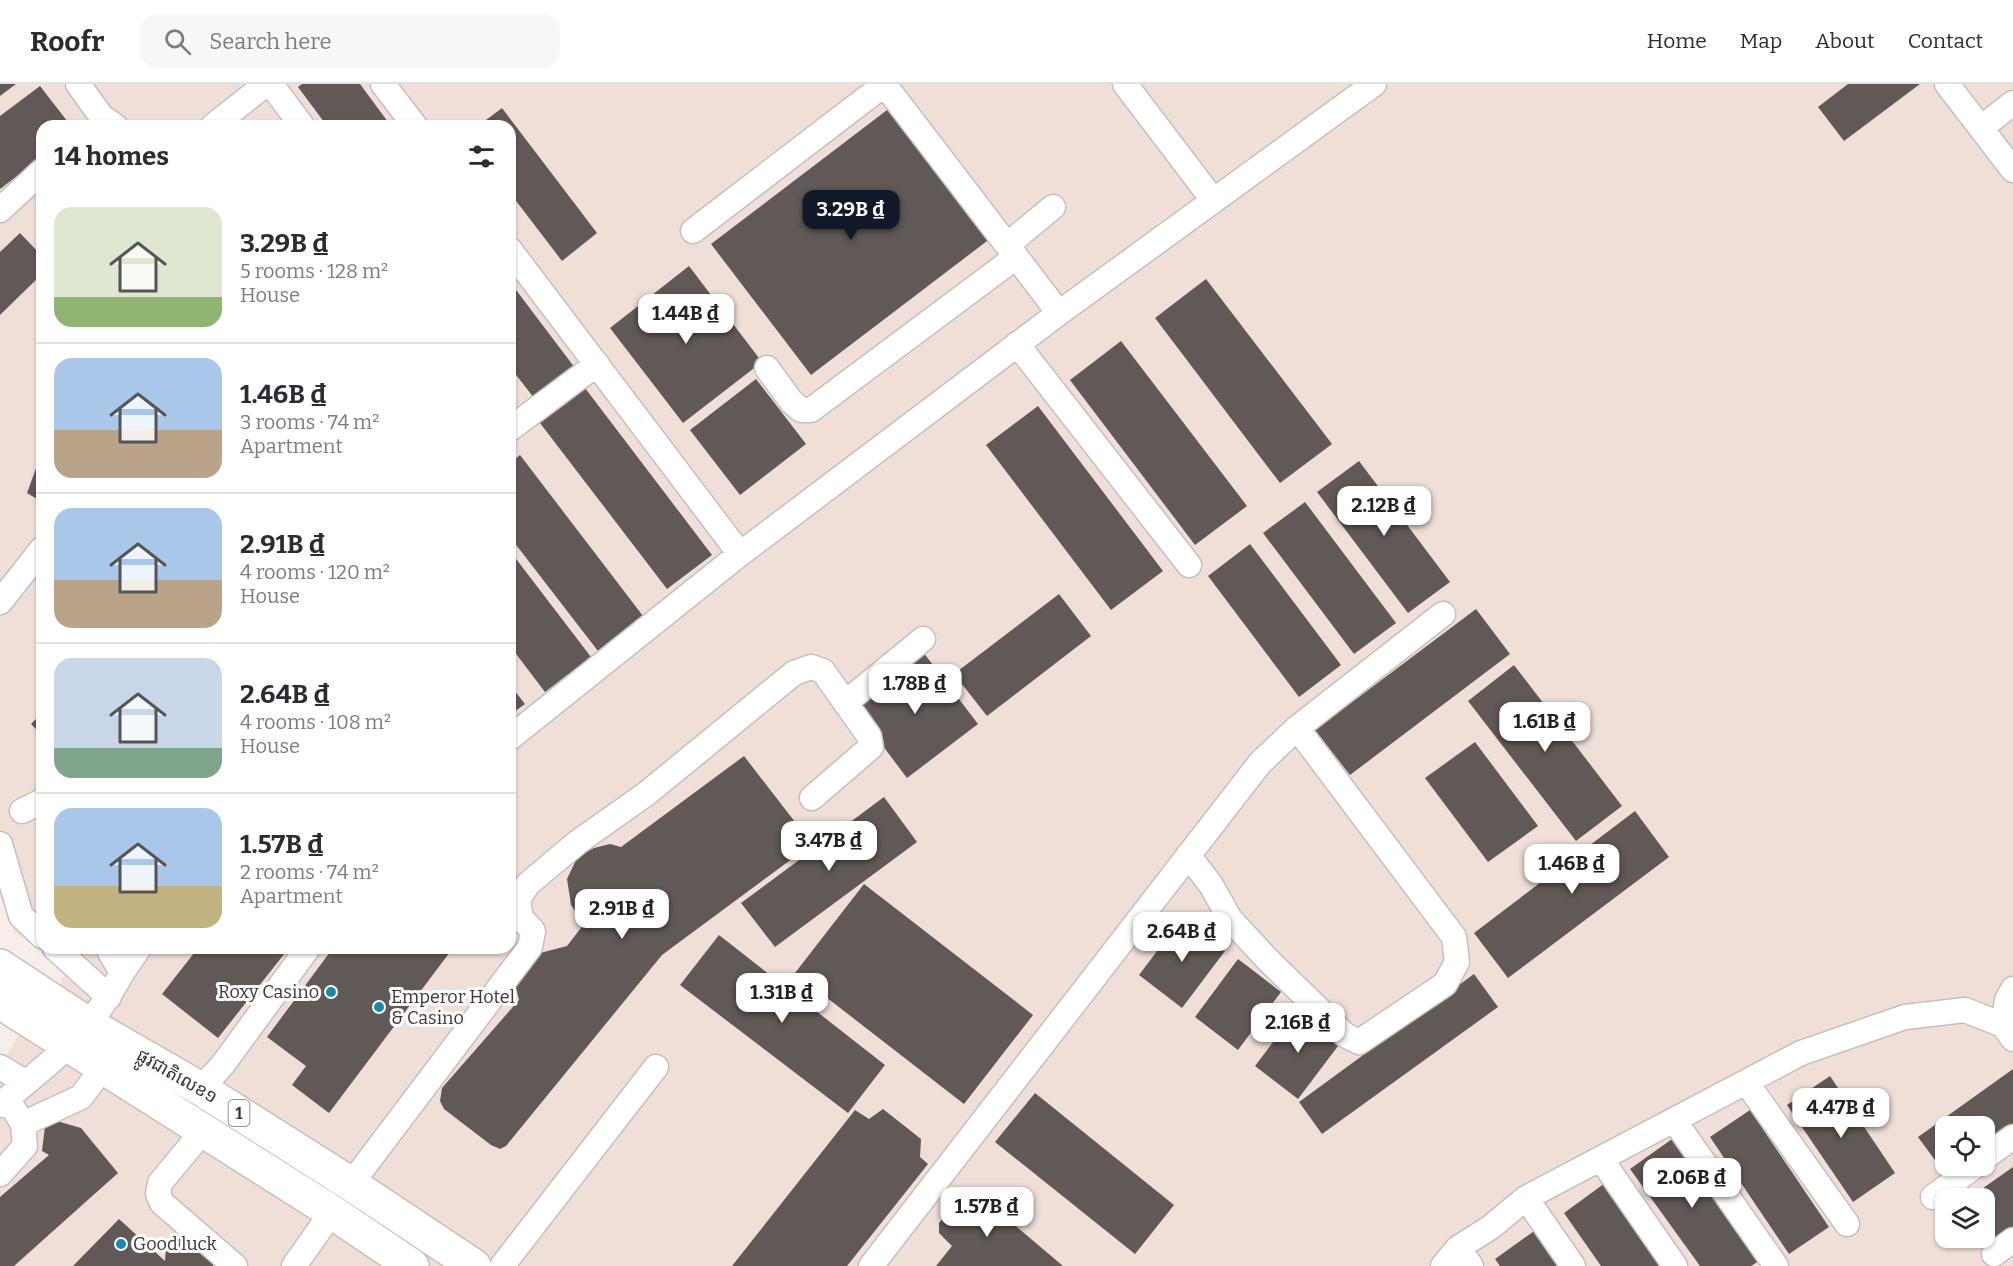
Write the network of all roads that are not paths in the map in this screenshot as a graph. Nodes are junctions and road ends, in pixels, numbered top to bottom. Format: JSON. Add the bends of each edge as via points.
{"nodes":[{"id":1,"x":78,"y":84,"type":"edge"},
{"id":2,"x":266,"y":84,"type":"edge"},
{"id":3,"x":271,"y":84,"type":"edge"},
{"id":4,"x":383,"y":84,"type":"edge"},
{"id":5,"x":884,"y":84,"type":"edge"},
{"id":6,"x":1125,"y":84,"type":"edge"},
{"id":7,"x":1374,"y":84,"type":"edge"},
{"id":8,"x":1947,"y":84,"type":"edge"},
{"id":9,"x":2013,"y":103,"type":"edge"},
{"id":10,"x":100,"y":120,"type":"edge"},
{"id":11,"x":221,"y":120,"type":"edge"},
{"id":12,"x":298,"y":120,"type":"edge"},
{"id":13,"x":410,"y":120,"type":"edge"},
{"id":14,"x":1981,"y":128,"type":"junction"},
{"id":15,"x":2013,"y":170,"type":"edge"},
{"id":16,"x":36,"y":177,"type":"edge"},
{"id":17,"x":1213,"y":200,"type":"junction"},
{"id":18,"x":1053,"y":207,"type":"dead end"},
{"id":19,"x":0,"y":210,"type":"edge"},
{"id":20,"x":693,"y":231,"type":"dead end"},
{"id":21,"x":1011,"y":251,"type":"junction"},
{"id":22,"x":516,"y":258,"type":"edge"},
{"id":23,"x":1059,"y":313,"type":"junction"},
{"id":24,"x":1017,"y":344,"type":"junction"},
{"id":25,"x":597,"y":364,"type":"junction"},
{"id":26,"x":767,"y":368,"type":"dead end"},
{"id":27,"x":516,"y":425,"type":"edge"},
{"id":28,"x":740,"y":555,"type":"junction"},
{"id":29,"x":36,"y":557,"type":"edge"},
{"id":30,"x":1189,"y":565,"type":"dead end"},
{"id":31,"x":0,"y":602,"type":"edge"},
{"id":32,"x":1443,"y":614,"type":"dead end"},
{"id":33,"x":923,"y":639,"type":"dead end"},
{"id":34,"x":845,"y":703,"type":"junction"},
{"id":35,"x":1297,"y":728,"type":"junction"},
{"id":36,"x":516,"y":733,"type":"edge"},
{"id":37,"x":812,"y":798,"type":"dead end"},
{"id":38,"x":0,"y":844,"type":"edge"},
{"id":39,"x":1188,"y":855,"type":"junction"},
{"id":40,"x":36,"y":930,"type":"edge"},
{"id":41,"x":62,"y":954,"type":"edge"},
{"id":42,"x":111,"y":954,"type":"edge"},
{"id":43,"x":135,"y":954,"type":"edge"},
{"id":44,"x":304,"y":954,"type":"edge"},
{"id":45,"x":0,"y":966,"type":"edge"},
{"id":46,"x":122,"y":973,"type":"junction"},
{"id":47,"x":2013,"y":989,"type":"edge"},
{"id":48,"x":109,"y":997,"type":"junction"},
{"id":49,"x":0,"y":1002,"type":"edge"},
{"id":50,"x":2008,"y":1032,"type":"edge"},
{"id":51,"x":78,"y":1035,"type":"junction"},
{"id":52,"x":104,"y":1066,"type":"junction"},
{"id":53,"x":0,"y":1067,"type":"edge"},
{"id":54,"x":656,"y":1067,"type":"dead end"},
{"id":55,"x":25,"y":1082,"type":"junction"},
{"id":56,"x":1746,"y":1082,"type":"junction"},
{"id":57,"x":201,"y":1089,"type":"junction"},
{"id":58,"x":3,"y":1102,"type":"edge"},
{"id":59,"x":1674,"y":1120,"type":"junction"},
{"id":60,"x":23,"y":1124,"type":"junction"},
{"id":61,"x":203,"y":1131,"type":"junction"},
{"id":62,"x":2013,"y":1137,"type":"edge"},
{"id":63,"x":1995,"y":1150,"type":"edge"},
{"id":64,"x":1600,"y":1159,"type":"junction"},
{"id":65,"x":0,"y":1174,"type":"edge"},
{"id":66,"x":1961,"y":1176,"type":"edge"},
{"id":67,"x":351,"y":1184,"type":"junction"},
{"id":68,"x":1933,"y":1197,"type":"dead end"},
{"id":69,"x":1526,"y":1198,"type":"junction"},
{"id":70,"x":332,"y":1212,"type":"junction"},
{"id":71,"x":1847,"y":1224,"type":"dead end"},
{"id":72,"x":1458,"y":1260,"type":"edge"},
{"id":73,"x":235,"y":1266,"type":"edge"},
{"id":74,"x":294,"y":1266,"type":"edge"},
{"id":75,"x":412,"y":1266,"type":"edge"},
{"id":76,"x":474,"y":1266,"type":"edge"},
{"id":77,"x":502,"y":1266,"type":"edge"},
{"id":78,"x":870,"y":1266,"type":"edge"},
{"id":79,"x":1573,"y":1266,"type":"edge"},
{"id":80,"x":1675,"y":1266,"type":"edge"},
{"id":81,"x":1776,"y":1266,"type":"edge"}],
"edges":[{"from":1,"to":10,"type":"street"},
{"from":2,"to":11,"type":"street"},
{"from":3,"to":12,"type":"street"},
{"from":4,"to":13,"type":"street"},
{"from":5,"to":20,"type":"street"},
{"from":5,"to":21,"type":"street"},
{"from":6,"to":17,"type":"street"},
{"from":7,"to":17,"type":"street"},
{"from":8,"to":14,"type":"street"},
{"from":9,"to":14,"type":"street"},
{"from":14,"to":15,"type":"street"},
{"from":16,"to":19,"type":"street"},
{"from":17,"to":23,"type":"street"},
{"from":18,"to":21,"type":"street"},
{"from":21,"to":23,"type":"street"},
{"from":21,"to":26,"type":"street","via":[[811,410],[801,410],[791,401]]},
{"from":22,"to":25,"type":"street"},
{"from":23,"to":24,"type":"street"},
{"from":24,"to":28,"type":"street"},
{"from":24,"to":30,"type":"street"},
{"from":25,"to":27,"type":"street"},
{"from":25,"to":28,"type":"street"},
{"from":28,"to":36,"type":"street"},
{"from":29,"to":31,"type":"street"},
{"from":32,"to":35,"type":"street"},
{"from":33,"to":34,"type":"street"},
{"from":34,"to":37,"type":"street","via":[[869,736],[871,747]]},
{"from":34,"to":67,"type":"street","via":[[823,671],[811,667],[794,673],[528,884],[518,899],[521,918],[533,931],[530,947]]},
{"from":35,"to":39,"type":"street","via":[[1260,762]]},
{"from":35,"to":39,"type":"street","via":[[1454,937],[1457,962],[1445,984],[1359,1042],[1345,1035],[1230,919]]},
{"from":38,"to":40,"type":"street","via":[[21,916]]},
{"from":39,"to":78,"type":"street"},
{"from":41,"to":48,"type":"street"},
{"from":42,"to":46,"type":"street"},
{"from":43,"to":46,"type":"street"},
{"from":44,"to":57,"type":"street"},
{"from":45,"to":51,"type":"highway","name":"ផ្លូវជាតិលេខ១","number":"1"},
{"from":46,"to":48,"type":"street"},
{"from":47,"to":50,"type":"street","via":[[2007,1000]]},
{"from":48,"to":51,"type":"street"},
{"from":49,"to":51,"type":"highway","name":"ផ្លូវជាតិលេខ១","number":"1"},
{"from":50,"to":56,"type":"street","via":[[1965,1010],[1905,1017],[1801,1053]]},
{"from":51,"to":52,"type":"highway","name":"ផ្លូវជាតិលេខ១","number":"1"},
{"from":51,"to":55,"type":"street"},
{"from":51,"to":57,"type":"highway","name":"ផ្លូវជាតិលេខ១","number":"1"},
{"from":52,"to":60,"type":"street","via":[[81,1097]]},
{"from":52,"to":61,"type":"highway","name":"ផ្លូវជាតិលេខ១","number":"1"},
{"from":53,"to":55,"type":"street"},
{"from":54,"to":77,"type":"street"},
{"from":55,"to":58,"type":"street"},
{"from":56,"to":59,"type":"street"},
{"from":56,"to":71,"type":"street"},
{"from":57,"to":67,"type":"highway","name":"ផ្លូវជាតិលេខ១","number":"1"},
{"from":58,"to":60,"type":"street"},
{"from":59,"to":64,"type":"street"},
{"from":59,"to":81,"type":"street"},
{"from":60,"to":65,"type":"street","via":[[25,1146]]},
{"from":61,"to":70,"type":"highway","name":"ផ្លូវជាតិលេខ១","number":"1"},
{"from":61,"to":73,"type":"street","via":[[160,1183],[158,1194],[162,1203]]},
{"from":62,"to":63,"type":"street"},
{"from":64,"to":69,"type":"street"},
{"from":64,"to":80,"type":"street"},
{"from":66,"to":68,"type":"street"},
{"from":67,"to":76,"type":"highway","name":"ផ្លូវជាតិលេខ១","number":"1"},
{"from":69,"to":72,"type":"street"},
{"from":69,"to":79,"type":"street"},
{"from":70,"to":74,"type":"street"},
{"from":70,"to":75,"type":"highway","name":"ផ្លូវជាតិលេខ១","number":"1"}]}
